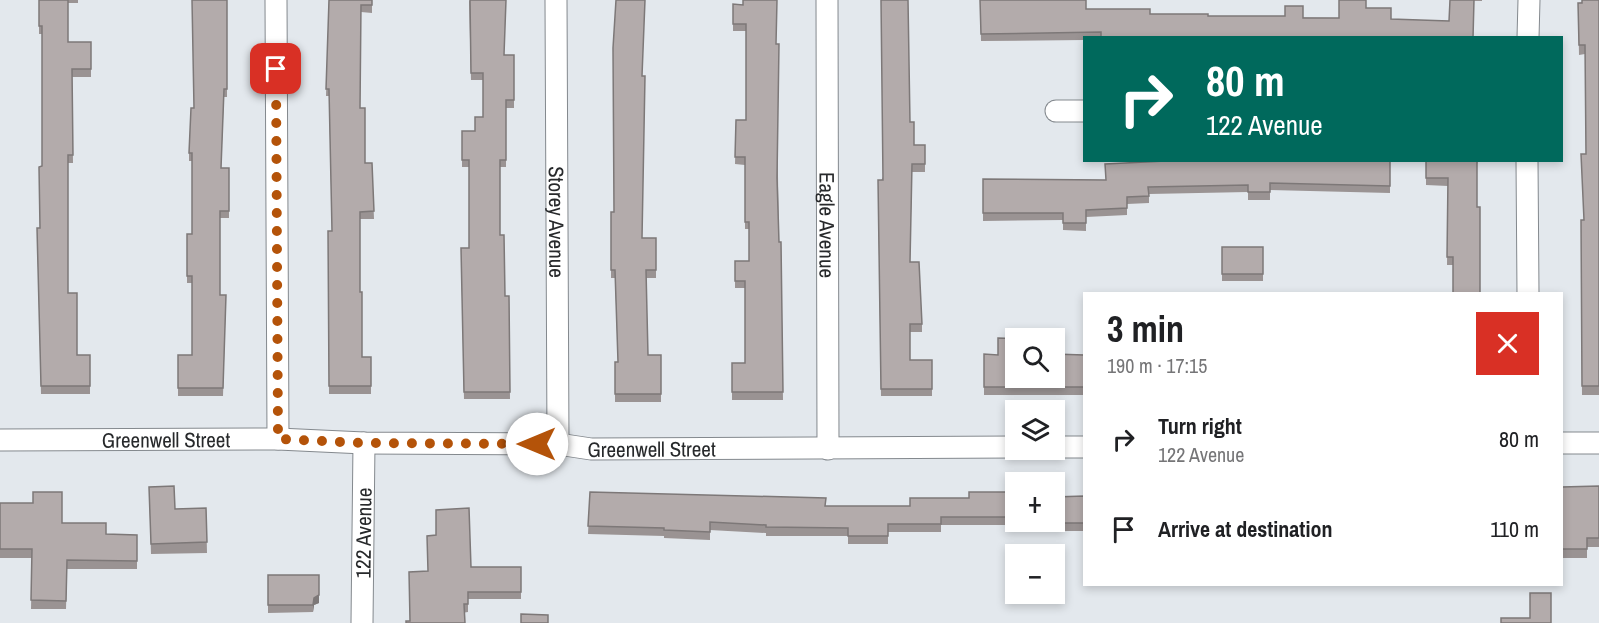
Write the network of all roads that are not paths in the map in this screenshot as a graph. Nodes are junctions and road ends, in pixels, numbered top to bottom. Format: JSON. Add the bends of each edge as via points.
{"nodes":[{"id":1,"x":276,"y":0,"type":"edge"},
{"id":2,"x":556,"y":0,"type":"edge"},
{"id":3,"x":828,"y":0,"type":"edge"},
{"id":4,"x":1528,"y":0,"type":"edge"},
{"id":5,"x":1528,"y":36,"type":"edge"},
{"id":6,"x":1056,"y":111,"type":"dead end"},
{"id":7,"x":1083,"y":111,"type":"edge"},
{"id":8,"x":1527,"y":162,"type":"edge"},
{"id":9,"x":1528,"y":292,"type":"edge"},
{"id":10,"x":278,"y":439,"type":"junction"},
{"id":11,"x":0,"y":440,"type":"edge"},
{"id":12,"x":364,"y":443,"type":"junction"},
{"id":13,"x":1563,"y":443,"type":"edge"},
{"id":14,"x":1599,"y":443,"type":"edge"},
{"id":15,"x":558,"y":444,"type":"junction"},
{"id":16,"x":1005,"y":447,"type":"edge"},
{"id":17,"x":1065,"y":447,"type":"edge"},
{"id":18,"x":1083,"y":447,"type":"edge"},
{"id":19,"x":828,"y":449,"type":"junction"},
{"id":20,"x":362,"y":623,"type":"edge"}],
"edges":[{"from":1,"to":10,"type":"street"},
{"from":2,"to":15,"type":"street","name":"Storey Avenue"},
{"from":3,"to":19,"type":"street","name":"Eagle Avenue"},
{"from":4,"to":5,"type":"street"},
{"from":6,"to":7,"type":"street"},
{"from":8,"to":9,"type":"street"},
{"from":10,"to":11,"type":"street","name":"Greenwell Street"},
{"from":10,"to":12,"type":"street","name":"Greenwell Street"},
{"from":12,"to":15,"type":"street","name":"Greenwell Street"},
{"from":12,"to":20,"type":"street","name":"122 Avenue"},
{"from":13,"to":14,"type":"street"},
{"from":15,"to":19,"type":"street","name":"Greenwell Street","via":[[591,449]]},
{"from":16,"to":19,"type":"street","name":"Greenwell Street"},
{"from":17,"to":18,"type":"street"}]}
